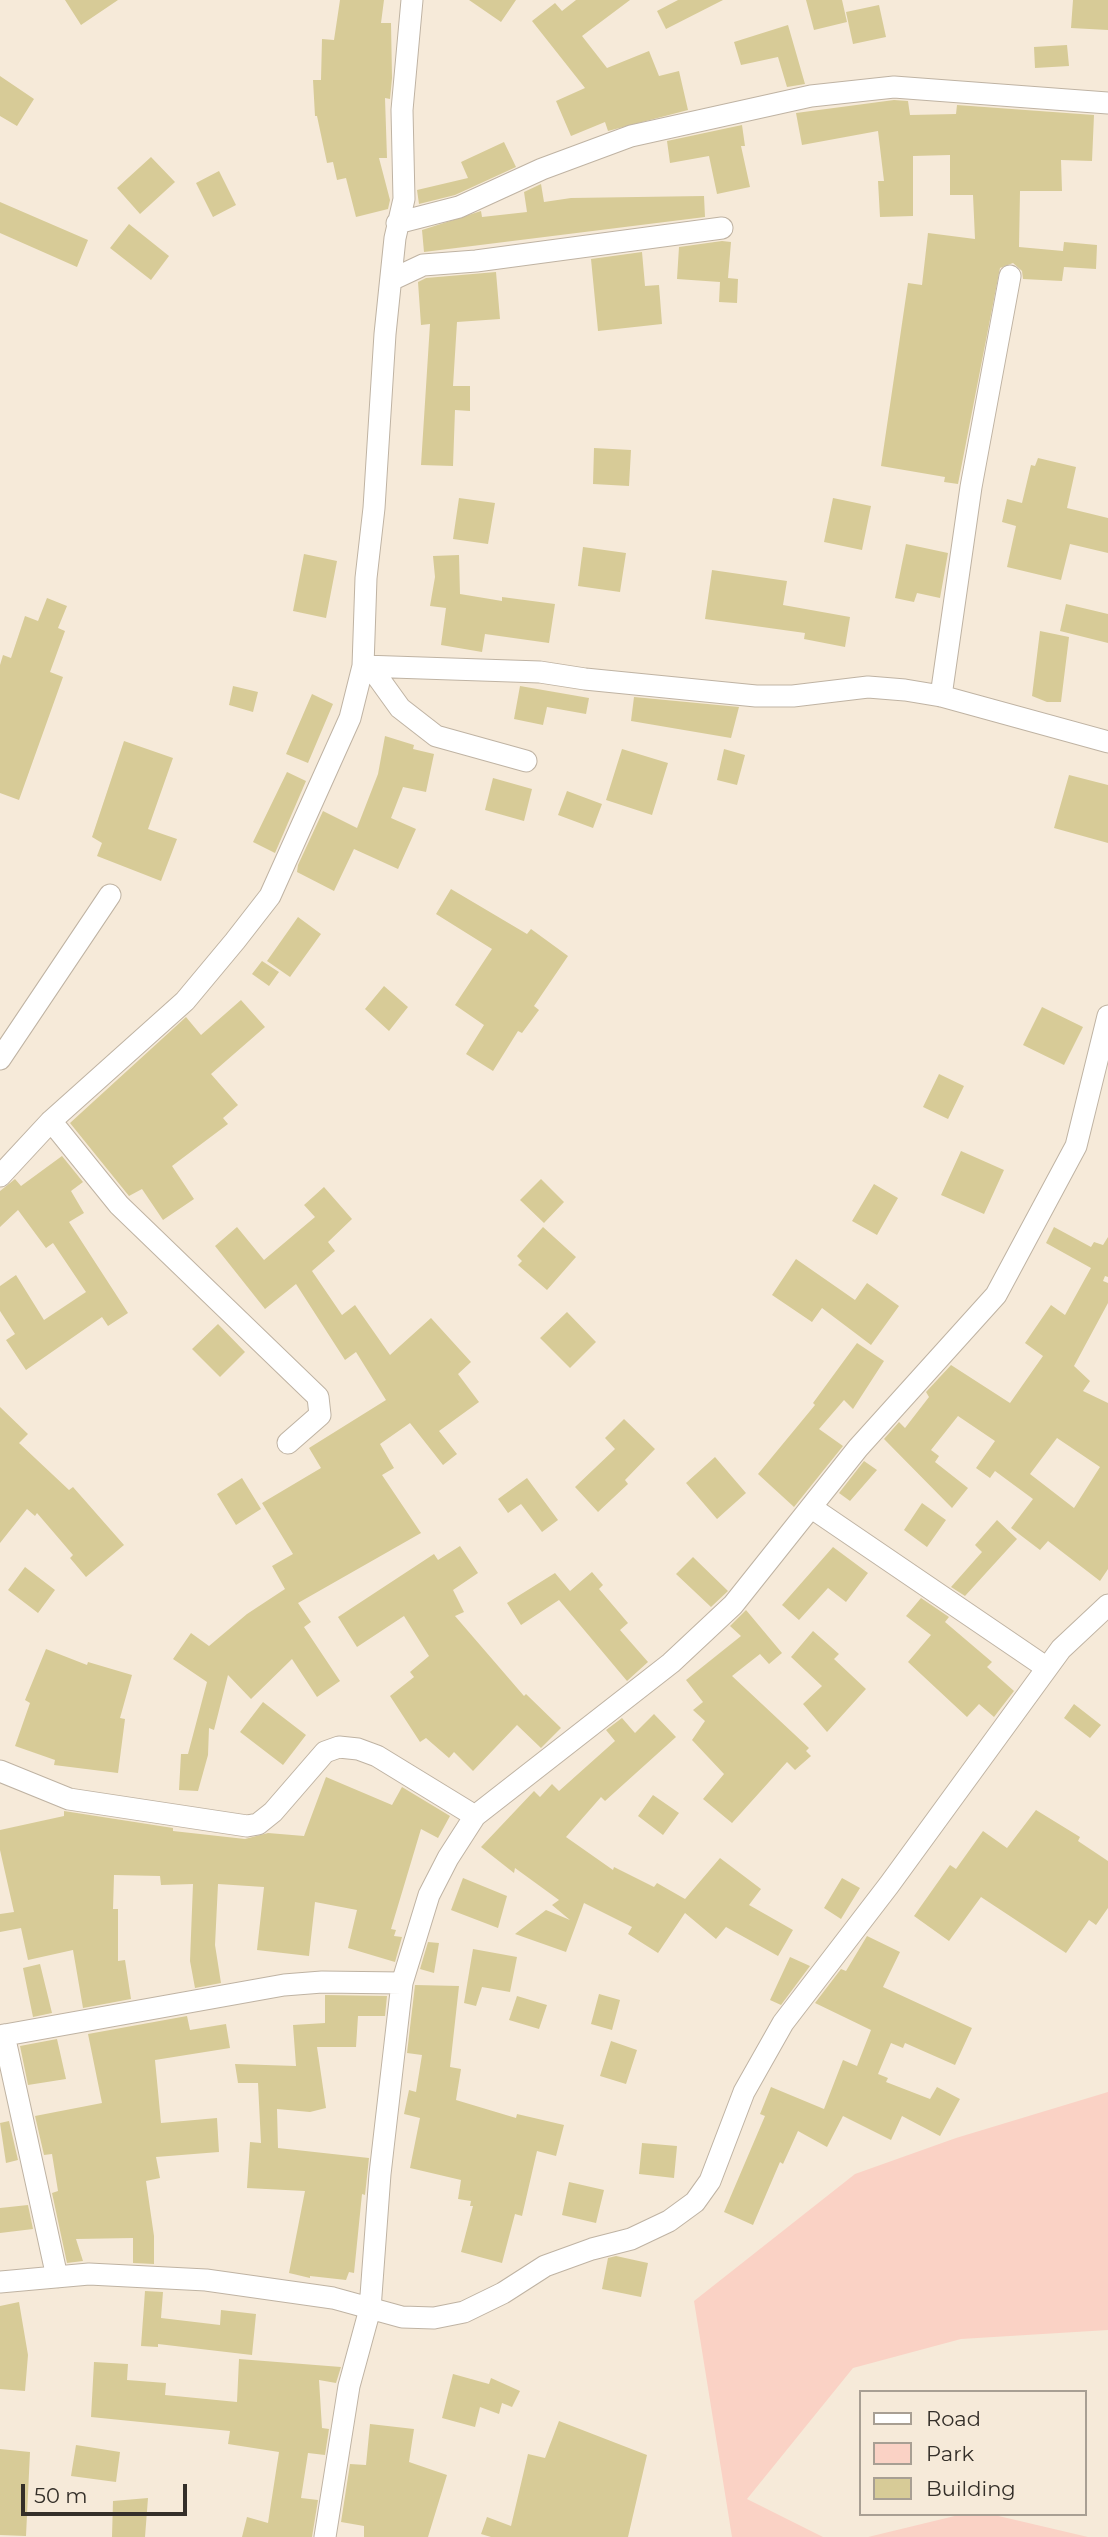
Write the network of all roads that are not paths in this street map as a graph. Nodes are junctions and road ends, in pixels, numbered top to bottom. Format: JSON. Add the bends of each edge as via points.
{"nodes":[{"id":1,"x":412,"y":0,"type":"edge"},
{"id":2,"x":1108,"y":103,"type":"edge"},
{"id":3,"x":397,"y":223,"type":"junction"},
{"id":4,"x":722,"y":228,"type":"dead end"},
{"id":5,"x":1010,"y":276,"type":"dead end"},
{"id":6,"x":391,"y":280,"type":"junction"},
{"id":7,"x":366,"y":666,"type":"junction"},
{"id":8,"x":941,"y":696,"type":"junction"},
{"id":9,"x":1108,"y":742,"type":"edge"},
{"id":10,"x":526,"y":761,"type":"dead end"},
{"id":11,"x":110,"y":895,"type":"dead end"},
{"id":12,"x":1108,"y":1016,"type":"edge"},
{"id":13,"x":0,"y":1059,"type":"edge"},
{"id":14,"x":51,"y":1121,"type":"junction"},
{"id":15,"x":0,"y":1176,"type":"edge"},
{"id":16,"x":288,"y":1443,"type":"dead end"},
{"id":17,"x":812,"y":1508,"type":"junction"},
{"id":18,"x":1108,"y":1605,"type":"edge"},
{"id":19,"x":1046,"y":1668,"type":"junction"},
{"id":20,"x":0,"y":1771,"type":"edge"},
{"id":21,"x":475,"y":1816,"type":"junction"},
{"id":22,"x":402,"y":1983,"type":"junction"},
{"id":23,"x":2,"y":2036,"type":"edge"},
{"id":24,"x":57,"y":2277,"type":"junction"},
{"id":25,"x":0,"y":2282,"type":"edge"},
{"id":26,"x":370,"y":2309,"type":"junction"},
{"id":27,"x":325,"y":2537,"type":"edge"}],
"edges":[{"from":1,"to":3,"type":"street","via":[[402,110],[404,199]]},
{"from":2,"to":3,"type":"street","via":[[894,86],[811,96],[631,136],[459,207]]},
{"from":3,"to":6,"type":"street"},
{"from":4,"to":6,"type":"street","via":[[423,265]]},
{"from":5,"to":8,"type":"street","via":[[971,487]]},
{"from":6,"to":7,"type":"street","via":[[366,578]]},
{"from":7,"to":8,"type":"street","via":[[540,672],[756,696],[868,687]]},
{"from":7,"to":10,"type":"street","via":[[400,709],[436,736]]},
{"from":7,"to":14,"type":"street","via":[[349,718],[270,896],[184,1001]]},
{"from":8,"to":9,"type":"street"},
{"from":11,"to":13,"type":"street"},
{"from":12,"to":17,"type":"street","via":[[1076,1146],[996,1295],[858,1448]]},
{"from":14,"to":15,"type":"street"},
{"from":14,"to":16,"type":"street","via":[[119,1205],[318,1397],[320,1415]]},
{"from":17,"to":19,"type":"street"},
{"from":17,"to":21,"type":"street","via":[[733,1605],[671,1663]]},
{"from":18,"to":19,"type":"street"},
{"from":19,"to":26,"type":"street","via":[[783,2023],[744,2092],[710,2181],[695,2202],[670,2221],[631,2239],[545,2266],[464,2312],[434,2318],[402,2317]]},
{"from":20,"to":21,"type":"street","via":[[69,1799],[247,1826],[273,1812],[326,1752],[340,1747],[377,1756]]},
{"from":21,"to":22,"type":"street","via":[[429,1895]]},
{"from":22,"to":23,"type":"street","via":[[284,1986]]},
{"from":22,"to":26,"type":"street"},
{"from":23,"to":24,"type":"street"},
{"from":24,"to":25,"type":"street"},
{"from":24,"to":26,"type":"street","via":[[89,2274],[206,2280],[272,2287]]},
{"from":26,"to":27,"type":"street","via":[[349,2386]]}]}
